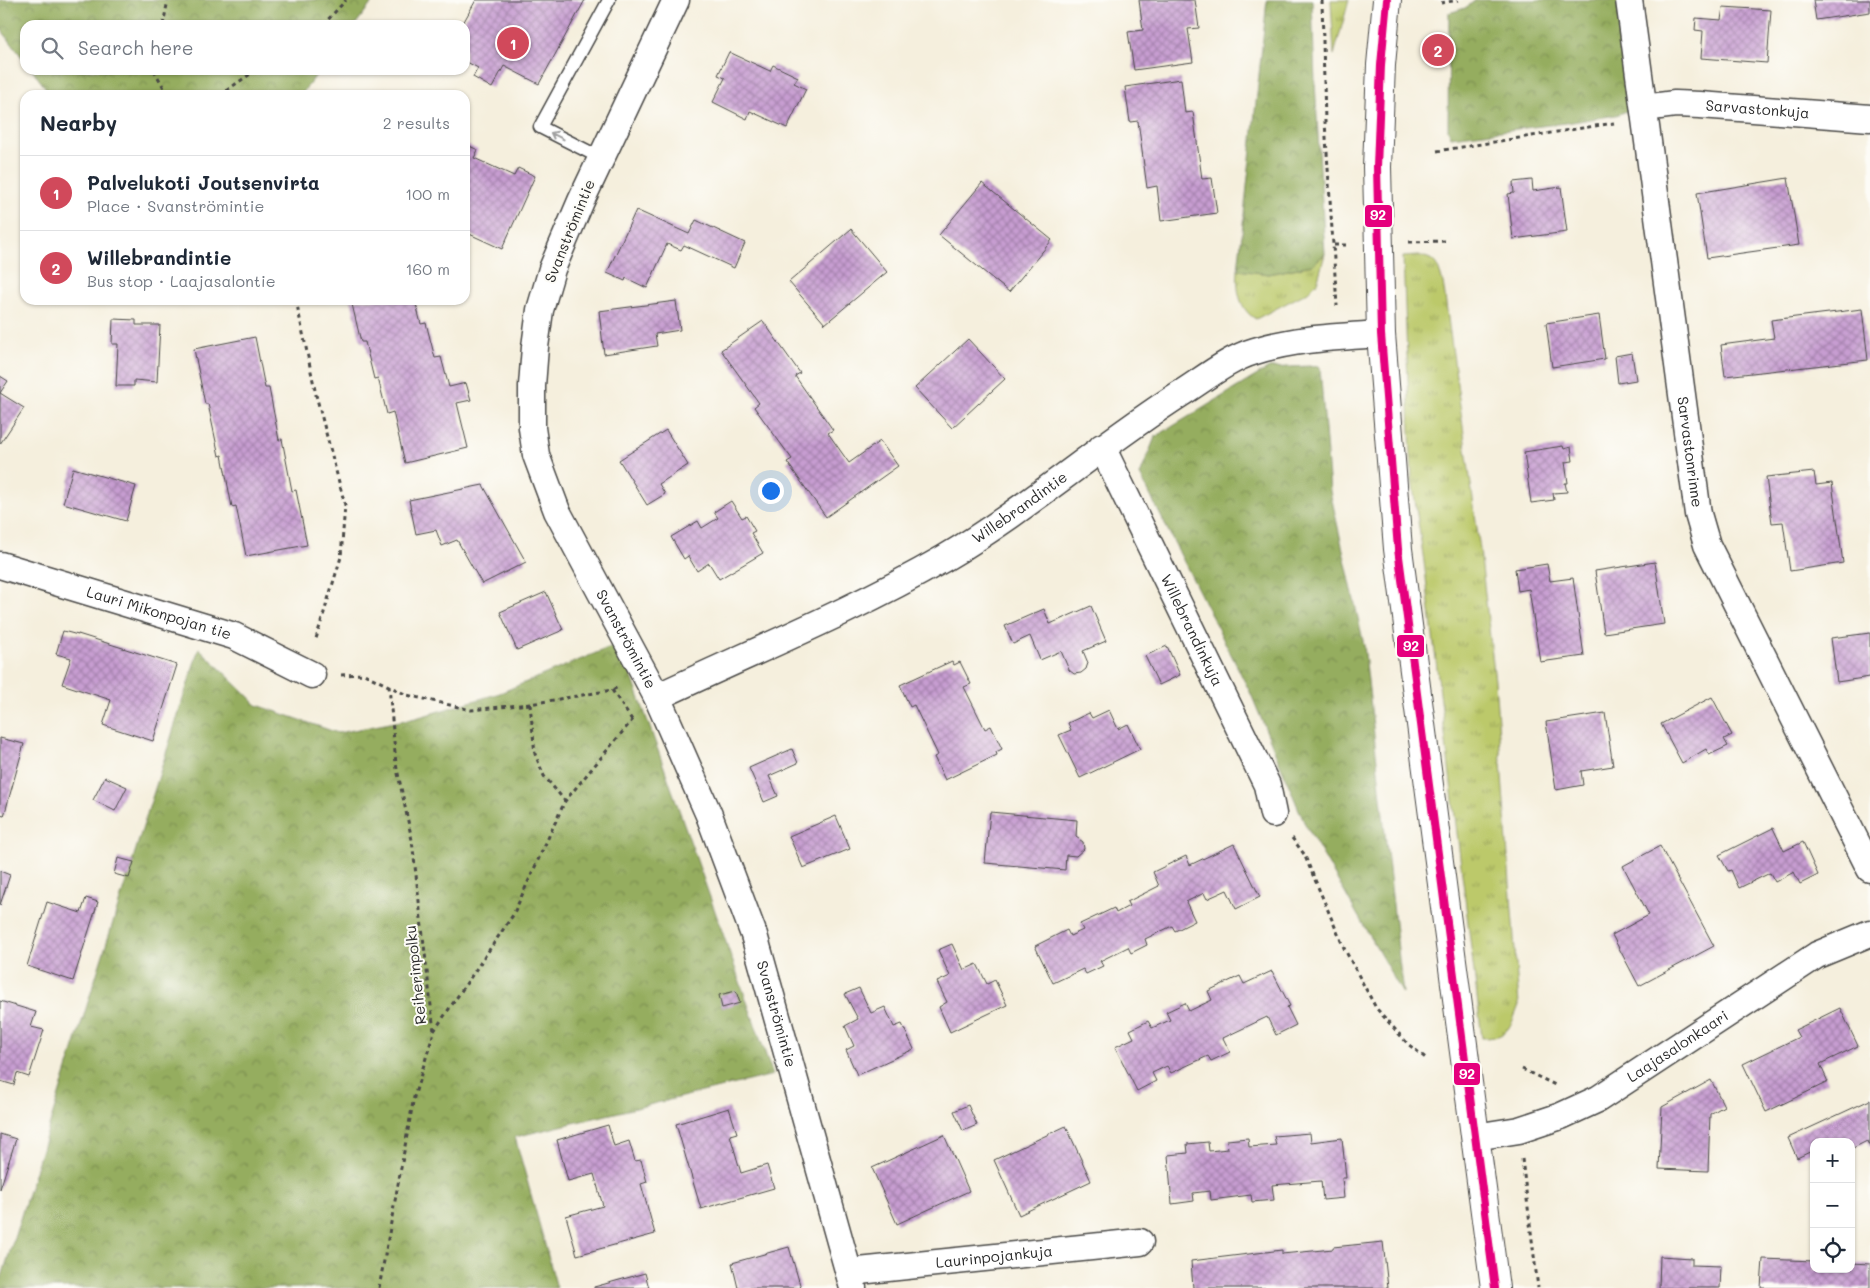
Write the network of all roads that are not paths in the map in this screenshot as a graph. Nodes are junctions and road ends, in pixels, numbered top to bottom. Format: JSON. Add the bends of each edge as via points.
{"nodes":[{"id":1,"x":610,"y":0,"type":"edge"},
{"id":2,"x":676,"y":0,"type":"edge"},
{"id":3,"x":1387,"y":0,"type":"edge"},
{"id":4,"x":1629,"y":0,"type":"edge"},
{"id":5,"x":1644,"y":108,"type":"junction"},
{"id":6,"x":1870,"y":118,"type":"edge"},
{"id":7,"x":601,"y":158,"type":"junction"},
{"id":8,"x":1381,"y":334,"type":"junction"},
{"id":9,"x":1102,"y":447,"type":"junction"},
{"id":10,"x":0,"y":565,"type":"edge"},
{"id":11,"x":312,"y":675,"type":"dead end"},
{"id":12,"x":657,"y":697,"type":"junction"},
{"id":13,"x":1273,"y":814,"type":"road end"},
{"id":14,"x":1870,"y":869,"type":"edge"},
{"id":15,"x":1870,"y":933,"type":"edge"},
{"id":16,"x":1475,"y":1137,"type":"junction"},
{"id":17,"x":1140,"y":1242,"type":"dead end"},
{"id":18,"x":851,"y":1280,"type":"edge"},
{"id":19,"x":1495,"y":1288,"type":"edge"}],
"edges":[{"from":7,"to":1,"type":"lane","one_way":true,"via":[[540,127]]},
{"from":2,"to":7,"type":"street","name":"Svanströmintie"},
{"from":3,"to":8,"type":"main road","via":[[1377,167]]},
{"from":4,"to":5,"type":"street","name":"Sarvastonrinne"},
{"from":5,"to":6,"type":"street","name":"Sarvastonkuja","via":[[1700,105]]},
{"from":5,"to":14,"type":"street","name":"Sarvastonrinne","via":[[1700,522],[1707,545]]},
{"from":7,"to":12,"type":"street","name":"Svanströmintie","via":[[552,270],[540,310],[532,386],[532,428],[536,455],[557,511]]},
{"from":8,"to":9,"type":"street","name":"Willebrandintie","via":[[1287,342],[1253,351],[1211,374]]},
{"from":8,"to":16,"type":"main road","via":[[1398,549]]},
{"from":9,"to":12,"type":"street","name":"Willebrandintie","via":[[1022,507],[891,588]]},
{"from":9,"to":13,"type":"street","name":"Willebrandinkuja","via":[[1267,785]]},
{"from":10,"to":11,"type":"street","name":"Lauri Mikonpojan tie","via":[[234,636]]},
{"from":12,"to":18,"type":"street","name":"Svanströmintie","via":[[709,815],[754,935]]},
{"from":15,"to":16,"type":"street","name":"Laajasalonkaari","via":[[1817,955],[1606,1095],[1562,1116],[1519,1130]]},
{"from":16,"to":19,"type":"main road"},
{"from":17,"to":18,"type":"street","name":"Laurinpojankuja"}]}
